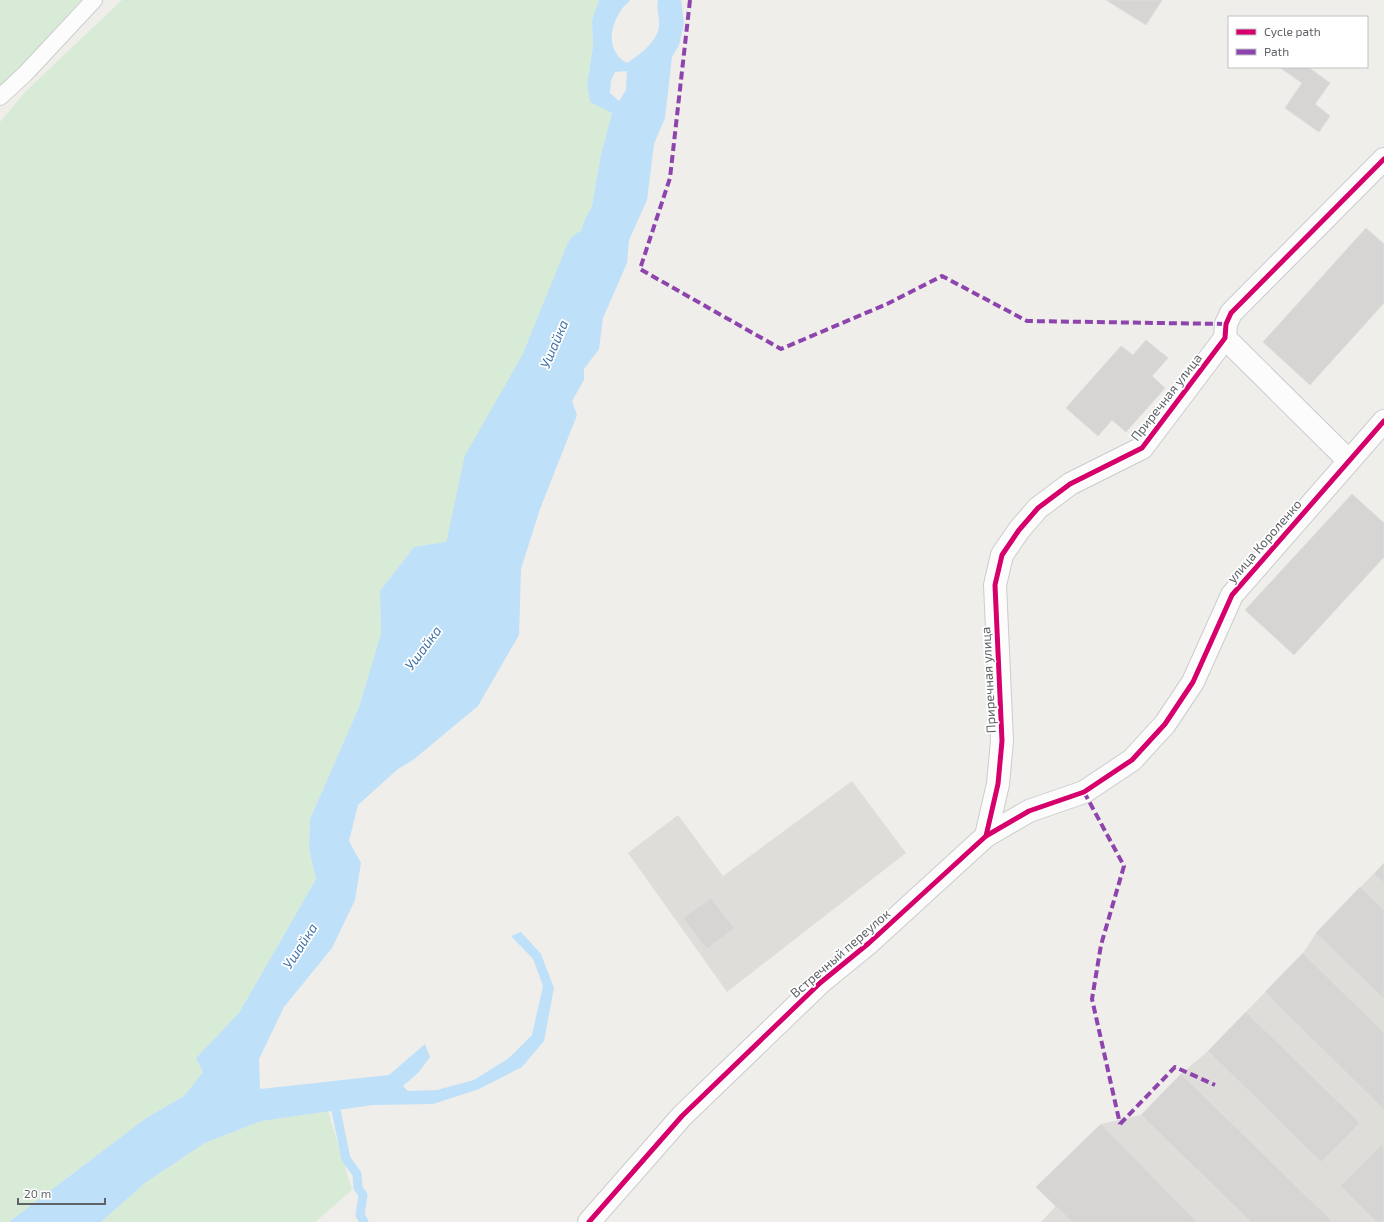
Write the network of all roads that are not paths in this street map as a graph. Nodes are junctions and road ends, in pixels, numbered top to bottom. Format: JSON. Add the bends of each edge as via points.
{"nodes":[{"id":1,"x":94,"y":0,"type":"edge"},
{"id":2,"x":0,"y":97,"type":"edge"},
{"id":3,"x":1384,"y":159,"type":"edge"},
{"id":4,"x":1225,"y":338,"type":"junction"},
{"id":5,"x":1384,"y":421,"type":"edge"},
{"id":6,"x":1348,"y":460,"type":"junction"},
{"id":7,"x":1084,"y":792,"type":"joint"},
{"id":8,"x":986,"y":836,"type":"junction"},
{"id":9,"x":589,"y":1222,"type":"edge"}],
"edges":[{"from":1,"to":2,"type":"lane"},
{"from":3,"to":4,"type":"street","name":"Приречная улица","via":[[1231,313],[1226,324]]},
{"from":4,"to":6,"type":"street"},
{"from":4,"to":8,"type":"street","name":"Приречная улица","via":[[1142,448],[1070,484],[1038,508],[1002,555],[995,585],[1002,740],[998,784]]},
{"from":5,"to":6,"type":"street","name":"улица Короленко"},
{"from":6,"to":7,"type":"street","name":"улица Короленко","via":[[1232,595],[1193,682],[1165,724],[1132,760]]},
{"from":7,"to":8,"type":"street","name":"Встречный переулок","via":[[1029,811]]},
{"from":8,"to":9,"type":"street","name":"Встречный переулок","via":[[869,943],[820,983],[682,1116]]}]}
